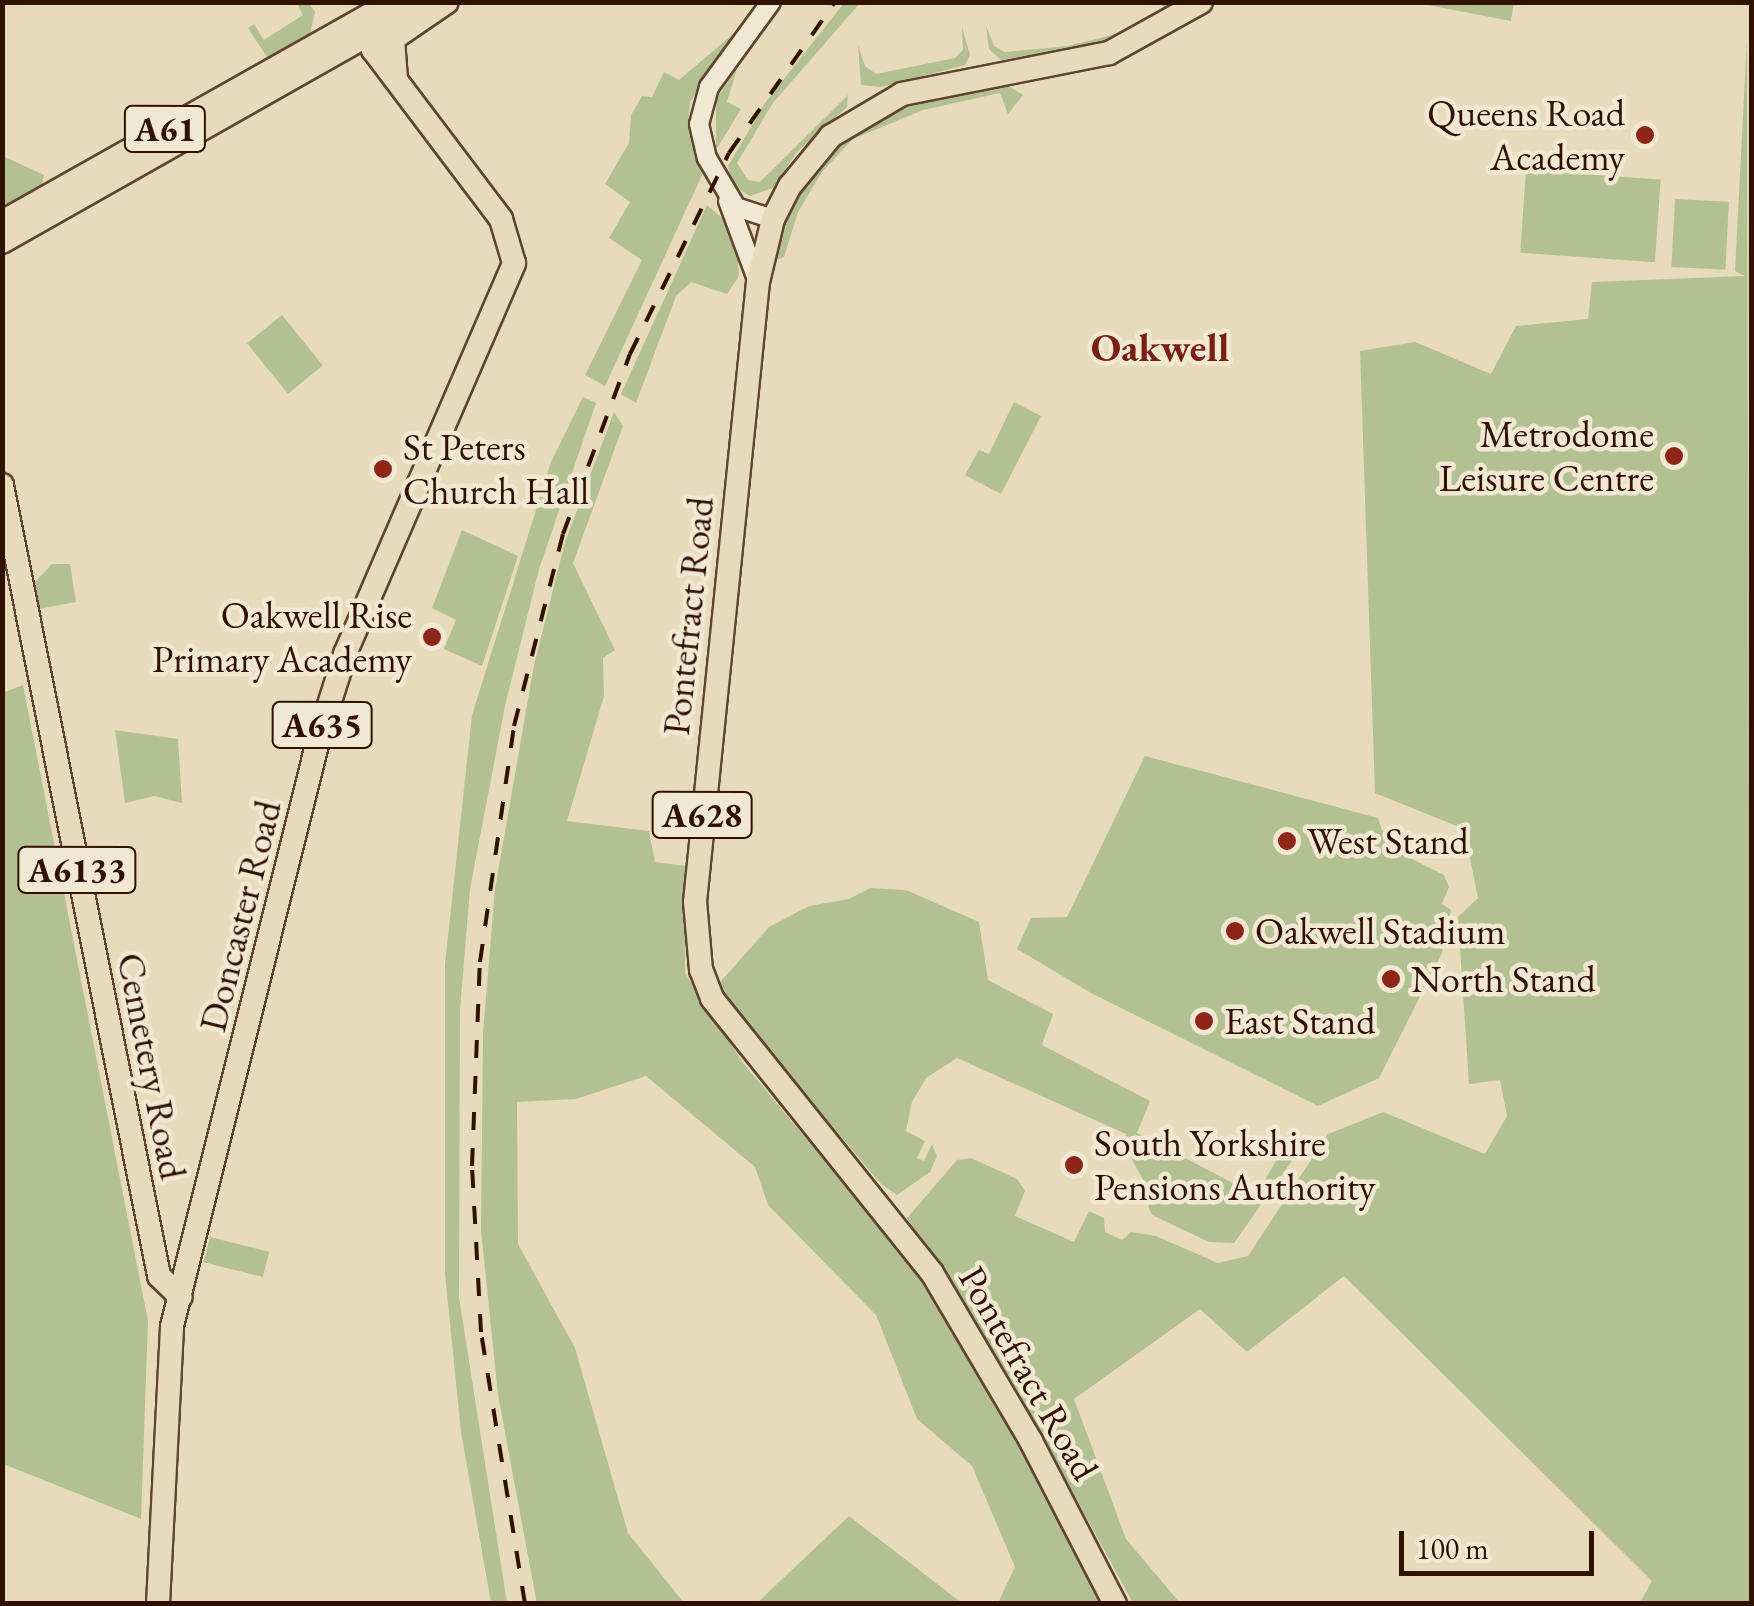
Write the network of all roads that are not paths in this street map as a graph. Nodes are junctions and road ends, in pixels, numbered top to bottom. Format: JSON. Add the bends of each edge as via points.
{"nodes":[{"id":1,"x":393,"y":2,"type":"edge"},
{"id":2,"x":426,"y":2,"type":"edge"},
{"id":3,"x":447,"y":2,"type":"edge"},
{"id":4,"x":772,"y":2,"type":"edge"},
{"id":5,"x":1201,"y":2,"type":"edge"},
{"id":6,"x":1180,"y":8,"type":"edge"},
{"id":7,"x":366,"y":38,"type":"junction"},
{"id":8,"x":724,"y":191,"type":"junction"},
{"id":9,"x":5,"y":219,"type":"edge"},
{"id":10,"x":774,"y":219,"type":"junction"},
{"id":11,"x":2,"y":242,"type":"edge"},
{"id":12,"x":758,"y":282,"type":"junction"},
{"id":13,"x":2,"y":485,"type":"edge"},
{"id":14,"x":192,"y":1257,"type":"junction"},
{"id":15,"x":157,"y":1265,"type":"junction"},
{"id":16,"x":181,"y":1297,"type":"junction"},
{"id":17,"x":172,"y":1326,"type":"junction"},
{"id":18,"x":158,"y":1604,"type":"edge"},
{"id":19,"x":1115,"y":1604,"type":"edge"}],
"edges":[{"from":1,"to":7,"type":"highway","number":"A61"},
{"from":2,"to":7,"type":"highway","number":"A61"},
{"from":3,"to":7,"type":"highway"},
{"from":4,"to":8,"type":"street","via":[[701,104],[702,144]]},
{"from":5,"to":6,"type":"highway","name":"Pontefract Road","number":"A628"},
{"from":6,"to":10,"type":"highway","name":"Pontefract Road","number":"A628","via":[[1110,53],[942,84],[866,110],[811,156]]},
{"from":7,"to":9,"type":"highway","number":"A61"},
{"from":7,"to":11,"type":"highway","number":"A61"},
{"from":7,"to":14,"type":"highway","name":"Doncaster Road","number":"A635","via":[[501,218],[513,248],[511,274],[328,704]]},
{"from":8,"to":10,"type":"street","via":[[745,213]]},
{"from":8,"to":12,"type":"street"},
{"from":10,"to":12,"type":"highway","name":"Pontefract Road","number":"A628"},
{"from":12,"to":19,"type":"highway","name":"Pontefract Road","number":"A628","via":[[696,869],[695,928],[704,982],[747,1047],[932,1273],[1023,1427]]},
{"from":13,"to":15,"type":"highway","name":"Cemetery Road","number":"A6133"},
{"from":14,"to":15,"type":"highway"},
{"from":14,"to":16,"type":"highway","name":"Doncaster Road","number":"A635"},
{"from":15,"to":16,"type":"highway"},
{"from":15,"to":17,"type":"highway","number":"A6133"},
{"from":16,"to":17,"type":"highway","name":"Doncaster Road","number":"A635"},
{"from":17,"to":18,"type":"highway","name":"Doncaster Road","number":"A635"}]}
